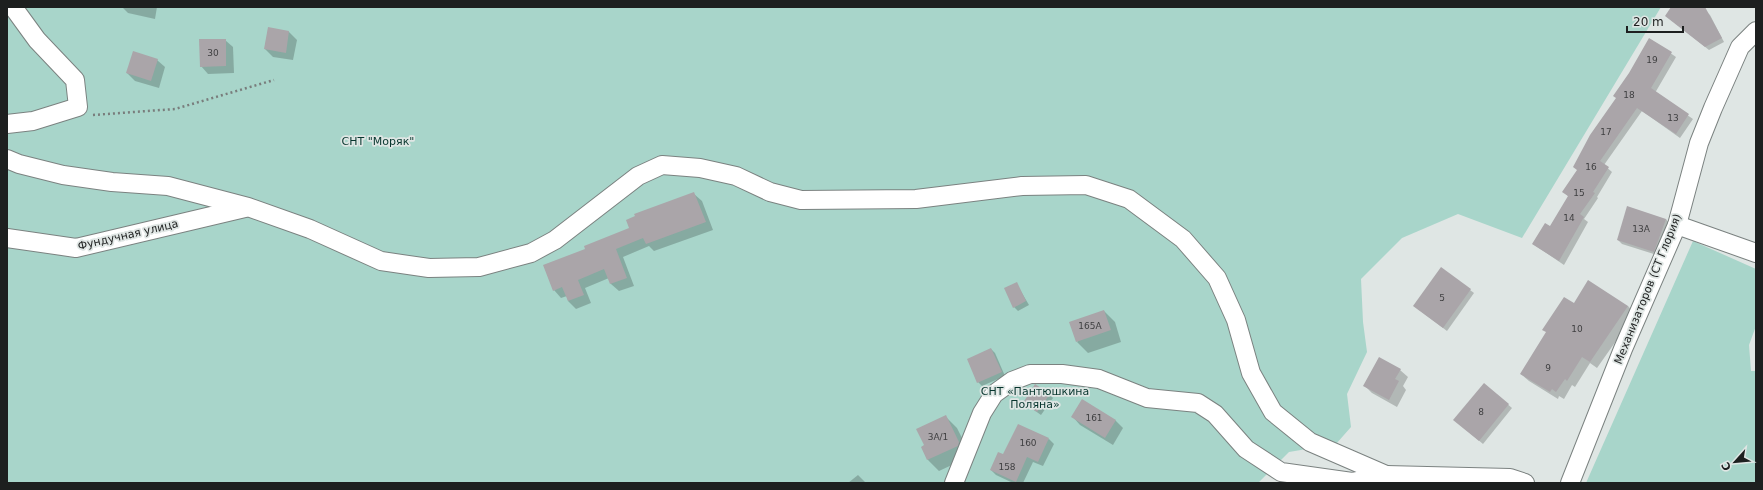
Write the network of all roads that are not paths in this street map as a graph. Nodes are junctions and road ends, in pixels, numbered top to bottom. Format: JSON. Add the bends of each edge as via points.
{"nodes":[{"id":1,"x":13,"y":7,"type":"edge"},
{"id":2,"x":1756,"y":31,"type":"edge"},
{"id":3,"x":7,"y":124,"type":"edge"},
{"id":4,"x":7,"y":159,"type":"edge"},
{"id":5,"x":248,"y":207,"type":"junction"},
{"id":6,"x":1677,"y":225,"type":"junction"},
{"id":7,"x":7,"y":238,"type":"edge"},
{"id":8,"x":1756,"y":253,"type":"edge"},
{"id":9,"x":1386,"y":475,"type":"junction"},
{"id":10,"x":954,"y":483,"type":"edge"},
{"id":11,"x":1525,"y":483,"type":"edge"},
{"id":12,"x":1570,"y":483,"type":"edge"}],
"edges":[{"from":1,"to":3,"type":"street","via":[[37,40],[75,80],[78,107],[33,121]]},
{"from":2,"to":6,"type":"street","name":"Механизаторов (СТ Глория)","via":[[1740,47],[1713,108],[1699,143]]},
{"from":4,"to":5,"type":"street","via":[[63,175],[168,186]]},
{"from":5,"to":7,"type":"street","name":"Фундучная улица","via":[[76,248]]},
{"from":5,"to":9,"type":"street","via":[[310,229],[381,261],[428,268],[479,267],[531,253],[555,240],[638,176],[662,166],[700,168],[729,175],[770,192],[801,200],[916,199],[1022,186],[1086,185],[1129,199],[1183,239],[1217,278],[1236,320],[1251,373],[1273,412],[1310,442]]},
{"from":6,"to":8,"type":"street"},
{"from":6,"to":12,"type":"street","name":"Механизаторов (СТ Глория)","via":[[1623,349]]},
{"from":9,"to":10,"type":"street","via":[[1352,482],[1281,472],[1246,449],[1215,414],[1198,402],[1147,398],[1099,379],[1062,374],[1030,374],[1012,380],[994,394],[982,413]]},
{"from":9,"to":11,"type":"street","via":[[1510,478]]}]}
